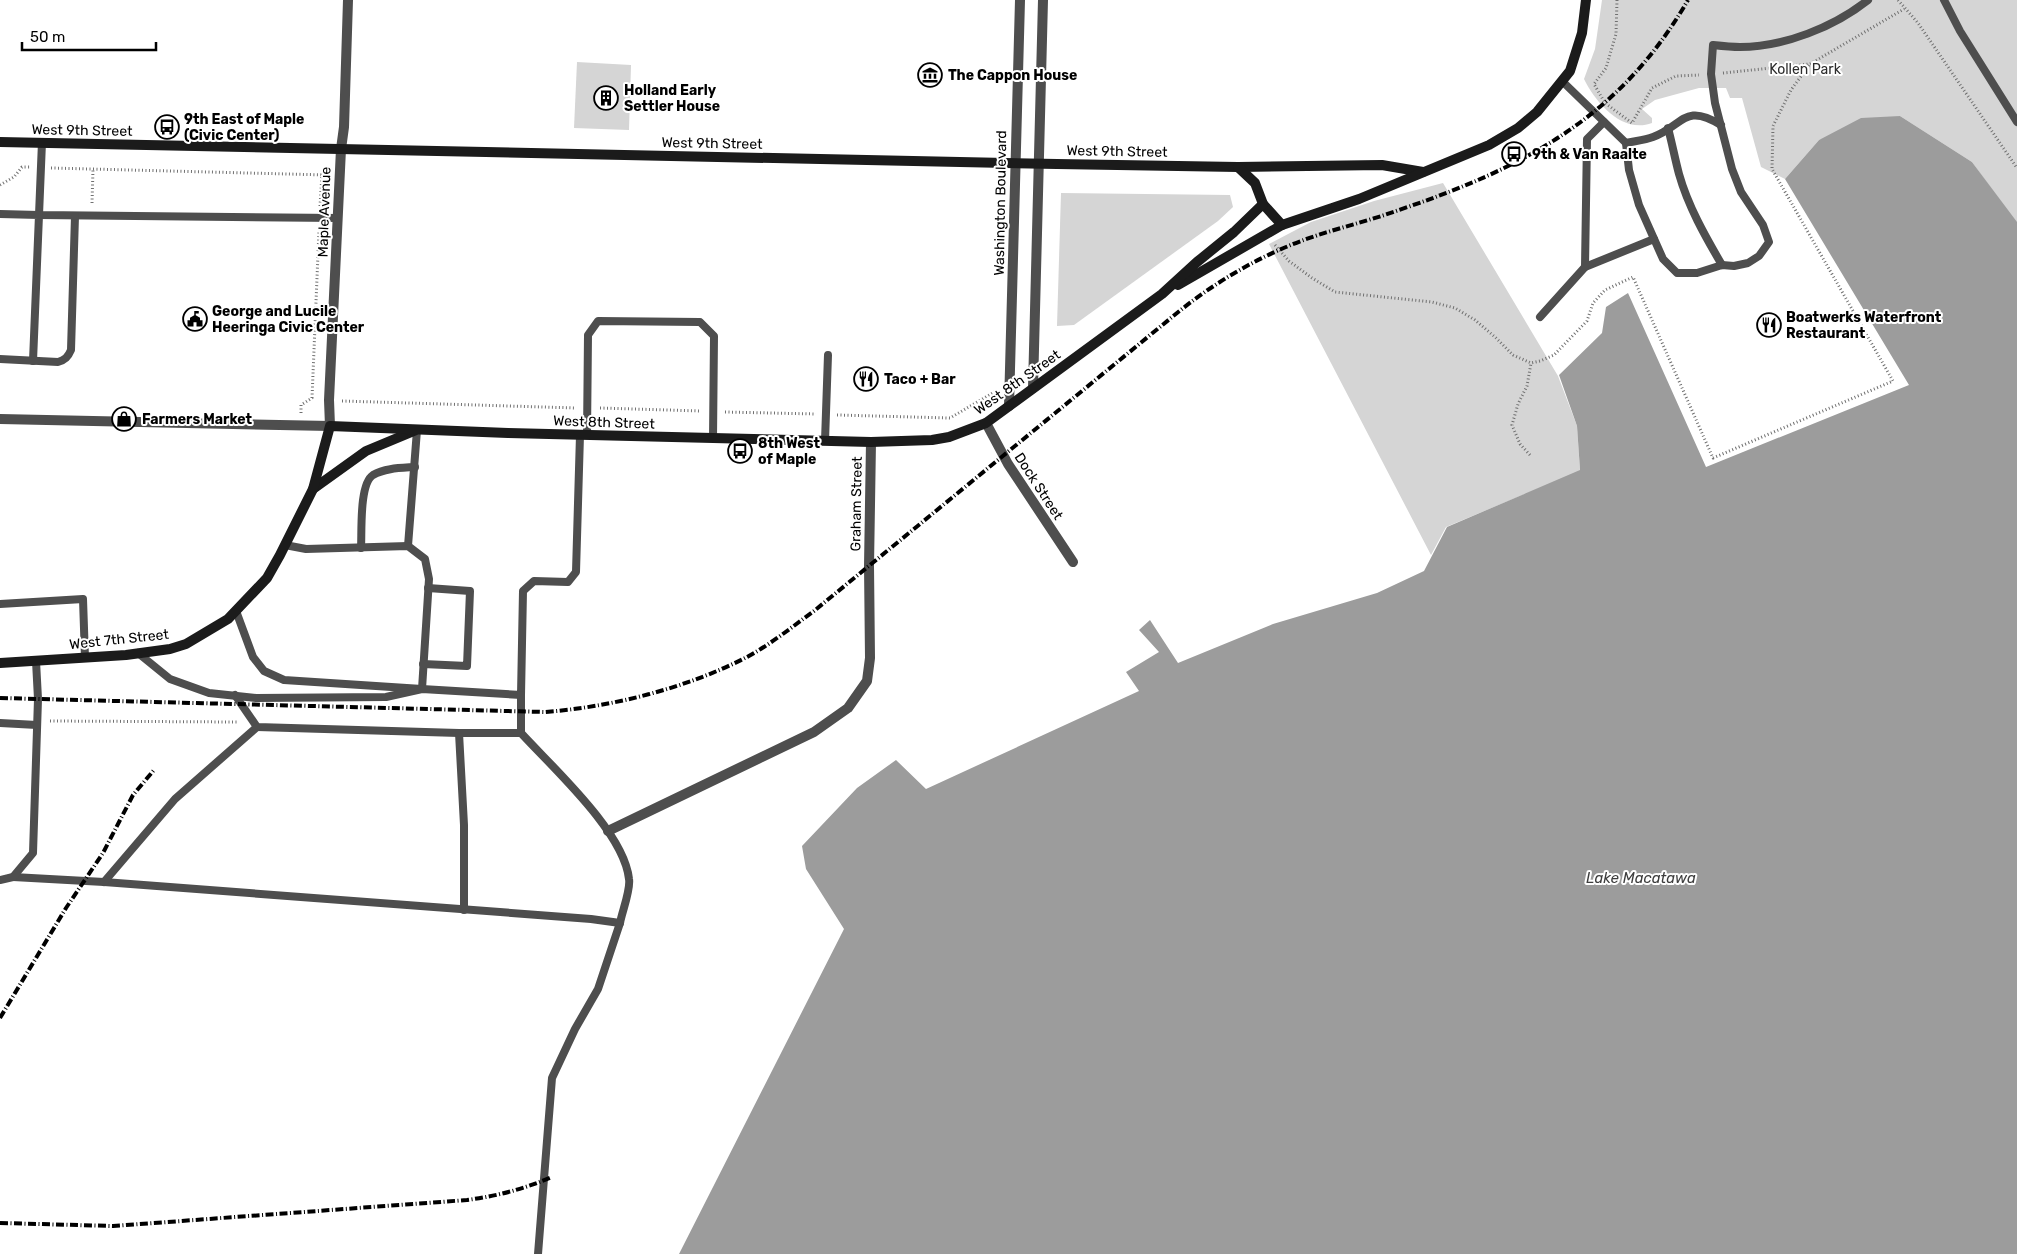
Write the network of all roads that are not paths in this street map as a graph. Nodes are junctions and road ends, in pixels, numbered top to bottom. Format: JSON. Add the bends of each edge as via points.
{"nodes":[{"id":1,"x":348,"y":0,"type":"edge"},
{"id":2,"x":1020,"y":0,"type":"edge"},
{"id":3,"x":1043,"y":0,"type":"edge"},
{"id":4,"x":1586,"y":0,"type":"edge"},
{"id":5,"x":1868,"y":0,"type":"edge"},
{"id":6,"x":1944,"y":0,"type":"edge"},
{"id":7,"x":1562,"y":81,"type":"junction"},
{"id":8,"x":1604,"y":122,"type":"junction"},
{"id":9,"x":2017,"y":122,"type":"edge"},
{"id":10,"x":1721,"y":125,"type":"junction"},
{"id":11,"x":1668,"y":128,"type":"junction"},
{"id":12,"x":0,"y":142,"type":"edge"},
{"id":13,"x":42,"y":142,"type":"junction"},
{"id":14,"x":1626,"y":143,"type":"junction"},
{"id":15,"x":341,"y":149,"type":"junction"},
{"id":16,"x":1015,"y":163,"type":"junction"},
{"id":17,"x":1039,"y":164,"type":"junction"},
{"id":18,"x":1238,"y":167,"type":"junction"},
{"id":19,"x":1423,"y":172,"type":"junction"},
{"id":20,"x":1263,"y":204,"type":"junction"},
{"id":21,"x":0,"y":214,"type":"edge"},
{"id":22,"x":39,"y":215,"type":"junction"},
{"id":23,"x":75,"y":216,"type":"junction"},
{"id":24,"x":338,"y":218,"type":"junction"},
{"id":25,"x":1282,"y":225,"type":"junction"},
{"id":26,"x":1654,"y":239,"type":"junction"},
{"id":27,"x":1722,"y":265,"type":"junction"},
{"id":28,"x":1586,"y":267,"type":"junction"},
{"id":29,"x":1162,"y":294,"type":"junction"},
{"id":30,"x":1540,"y":317,"type":"dead end"},
{"id":31,"x":828,"y":355,"type":"dead end"},
{"id":32,"x":0,"y":359,"type":"edge"},
{"id":33,"x":33,"y":361,"type":"junction"},
{"id":34,"x":1033,"y":388,"type":"junction"},
{"id":35,"x":1008,"y":406,"type":"junction"},
{"id":36,"x":0,"y":419,"type":"edge"},
{"id":37,"x":986,"y":423,"type":"junction"},
{"id":38,"x":330,"y":426,"type":"junction"},
{"id":39,"x":417,"y":430,"type":"junction"},
{"id":40,"x":584,"y":435,"type":"junction"},
{"id":41,"x":713,"y":438,"type":"junction"},
{"id":42,"x":825,"y":441,"type":"junction"},
{"id":43,"x":871,"y":442,"type":"junction"},
{"id":44,"x":416,"y":467,"type":"junction"},
{"id":45,"x":313,"y":489,"type":"junction"},
{"id":46,"x":284,"y":545,"type":"junction"},
{"id":47,"x":408,"y":546,"type":"junction"},
{"id":48,"x":361,"y":548,"type":"junction"},
{"id":49,"x":1073,"y":562,"type":"dead end"},
{"id":50,"x":428,"y":588,"type":"junction"},
{"id":51,"x":0,"y":604,"type":"edge"},
{"id":52,"x":236,"y":611,"type":"junction"},
{"id":53,"x":138,"y":653,"type":"junction"},
{"id":54,"x":86,"y":658,"type":"junction"},
{"id":55,"x":36,"y":660,"type":"junction"},
{"id":56,"x":0,"y":663,"type":"edge"},
{"id":57,"x":423,"y":664,"type":"junction"},
{"id":58,"x":422,"y":689,"type":"junction"},
{"id":59,"x":235,"y":695,"type":"junction"},
{"id":60,"x":521,"y":695,"type":"junction"},
{"id":61,"x":37,"y":723,"type":"junction"},
{"id":62,"x":0,"y":724,"type":"edge"},
{"id":63,"x":255,"y":725,"type":"junction"},
{"id":64,"x":459,"y":733,"type":"junction"},
{"id":65,"x":521,"y":733,"type":"junction"},
{"id":66,"x":608,"y":831,"type":"junction"},
{"id":67,"x":14,"y":877,"type":"junction"},
{"id":68,"x":0,"y":880,"type":"edge"},
{"id":69,"x":104,"y":882,"type":"junction"},
{"id":70,"x":464,"y":910,"type":"junction"},
{"id":71,"x":620,"y":923,"type":"junction"},
{"id":72,"x":538,"y":1254,"type":"edge"}],
"edges":[{"from":1,"to":15,"type":"street","name":"Maple Avenue"},
{"from":2,"to":16,"type":"street","name":"Washington Boulevard"},
{"from":3,"to":17,"type":"street"},
{"from":4,"to":7,"type":"street","name":"West 8th Street","via":[[1582,33],[1570,71]]},
{"from":5,"to":10,"type":"lane","via":[[1823,27],[1785,40],[1740,47],[1713,45],[1711,74]]},
{"from":6,"to":9,"type":"lane"},
{"from":7,"to":8,"type":"lane"},
{"from":7,"to":19,"type":"street","name":"West 8th Street","via":[[1537,112],[1518,128],[1489,145]]},
{"from":8,"to":14,"type":"lane"},
{"from":8,"to":28,"type":"lane","via":[[1587,139]]},
{"from":10,"to":11,"type":"lane","via":[[1708,116],[1689,116]]},
{"from":10,"to":27,"type":"lane","via":[[1741,192],[1763,225],[1769,242],[1759,256],[1748,263]]},
{"from":11,"to":14,"type":"lane","via":[[1654,137]]},
{"from":11,"to":27,"type":"lane","via":[[1679,175],[1691,207]]},
{"from":12,"to":13,"type":"street","name":"West 9th Street"},
{"from":13,"to":15,"type":"street","name":"West 9th Street"},
{"from":13,"to":22,"type":"lane"},
{"from":14,"to":26,"type":"lane","via":[[1633,189]]},
{"from":15,"to":16,"type":"street","name":"West 9th Street"},
{"from":15,"to":24,"type":"street","name":"Maple Avenue"},
{"from":16,"to":17,"type":"street","name":"West 9th Street"},
{"from":16,"to":35,"type":"street","name":"Washington Boulevard"},
{"from":17,"to":18,"type":"street","name":"West 9th Street"},
{"from":17,"to":34,"type":"street"},
{"from":18,"to":19,"type":"street","name":"West 9th Street","via":[[1382,165]]},
{"from":18,"to":20,"type":"street","via":[[1255,183]]},
{"from":19,"to":25,"type":"street","name":"West 8th Street","via":[[1360,199]]},
{"from":20,"to":25,"type":"street"},
{"from":20,"to":29,"type":"street","name":"West 8th Street"},
{"from":21,"to":22,"type":"lane"},
{"from":22,"to":23,"type":"lane"},
{"from":22,"to":33,"type":"lane"},
{"from":23,"to":24,"type":"lane"},
{"from":23,"to":33,"type":"lane","via":[[71,350],[65,360]]},
{"from":24,"to":38,"type":"street","name":"Maple Avenue"},
{"from":25,"to":29,"type":"street","name":"West 8th Street"},
{"from":26,"to":27,"type":"lane","via":[[1663,259],[1677,274],[1697,273]]},
{"from":26,"to":28,"type":"lane"},
{"from":28,"to":30,"type":"lane"},
{"from":29,"to":34,"type":"street","name":"West 8th Street"},
{"from":31,"to":42,"type":"lane"},
{"from":32,"to":33,"type":"lane"},
{"from":34,"to":35,"type":"street","name":"West 8th Street"},
{"from":35,"to":37,"type":"street","name":"West 8th Street"},
{"from":36,"to":38,"type":"street","name":"West 8th Street"},
{"from":37,"to":43,"type":"street","name":"West 8th Street","via":[[932,440]]},
{"from":37,"to":49,"type":"street","name":"Dock Street","via":[[1008,464]]},
{"from":38,"to":39,"type":"street","name":"West 8th Street"},
{"from":38,"to":45,"type":"street","name":"West 7th Street"},
{"from":39,"to":40,"type":"street","name":"West 8th Street"},
{"from":39,"to":44,"type":"lane"},
{"from":39,"to":45,"type":"street","name":"West 7th Street","via":[[366,451]]},
{"from":40,"to":41,"type":"street","name":"West 8th Street"},
{"from":40,"to":41,"type":"lane","via":[[588,408],[588,335],[598,321],[700,322],[714,336]]},
{"from":40,"to":60,"type":"lane","via":[[576,572],[568,582],[534,581],[523,591]]},
{"from":41,"to":42,"type":"street","name":"West 8th Street"},
{"from":42,"to":43,"type":"street","name":"West 8th Street"},
{"from":43,"to":66,"type":"street","name":"Graham Street","via":[[870,658],[866,681],[848,708],[814,732]]},
{"from":44,"to":47,"type":"lane"},
{"from":44,"to":48,"type":"lane","via":[[392,469],[372,476],[364,487]]},
{"from":45,"to":46,"type":"street","name":"West 7th Street"},
{"from":46,"to":48,"type":"lane","via":[[306,549]]},
{"from":46,"to":52,"type":"street","name":"West 7th Street","via":[[266,578]]},
{"from":47,"to":48,"type":"lane"},
{"from":47,"to":50,"type":"lane","via":[[425,560]]},
{"from":50,"to":57,"type":"lane"},
{"from":50,"to":57,"type":"lane","via":[[470,591],[467,666]]},
{"from":51,"to":54,"type":"lane","via":[[83,599]]},
{"from":52,"to":53,"type":"street","name":"West 7th Street","via":[[186,644]]},
{"from":52,"to":58,"type":"lane","via":[[253,657],[264,671],[284,680]]},
{"from":53,"to":54,"type":"street","name":"West 7th Street"},
{"from":53,"to":59,"type":"lane","via":[[170,679],[209,693]]},
{"from":54,"to":55,"type":"street","name":"West 7th Street"},
{"from":55,"to":56,"type":"street","name":"West 7th Street"},
{"from":55,"to":61,"type":"lane"},
{"from":57,"to":58,"type":"lane"},
{"from":58,"to":59,"type":"lane","via":[[386,696],[256,698]]},
{"from":58,"to":60,"type":"lane"},
{"from":59,"to":63,"type":"lane"},
{"from":60,"to":65,"type":"lane"},
{"from":61,"to":62,"type":"lane"},
{"from":61,"to":67,"type":"lane","via":[[33,853]]},
{"from":63,"to":64,"type":"lane"},
{"from":63,"to":69,"type":"lane","via":[[175,799]]},
{"from":64,"to":65,"type":"lane"},
{"from":64,"to":70,"type":"lane"},
{"from":65,"to":66,"type":"lane","via":[[600,818]]},
{"from":66,"to":71,"type":"lane","via":[[622,854],[630,880]]},
{"from":67,"to":68,"type":"lane"},
{"from":67,"to":69,"type":"lane"},
{"from":69,"to":70,"type":"lane"},
{"from":70,"to":71,"type":"lane"},
{"from":71,"to":72,"type":"lane","via":[[598,989],[552,1078]]}]}
